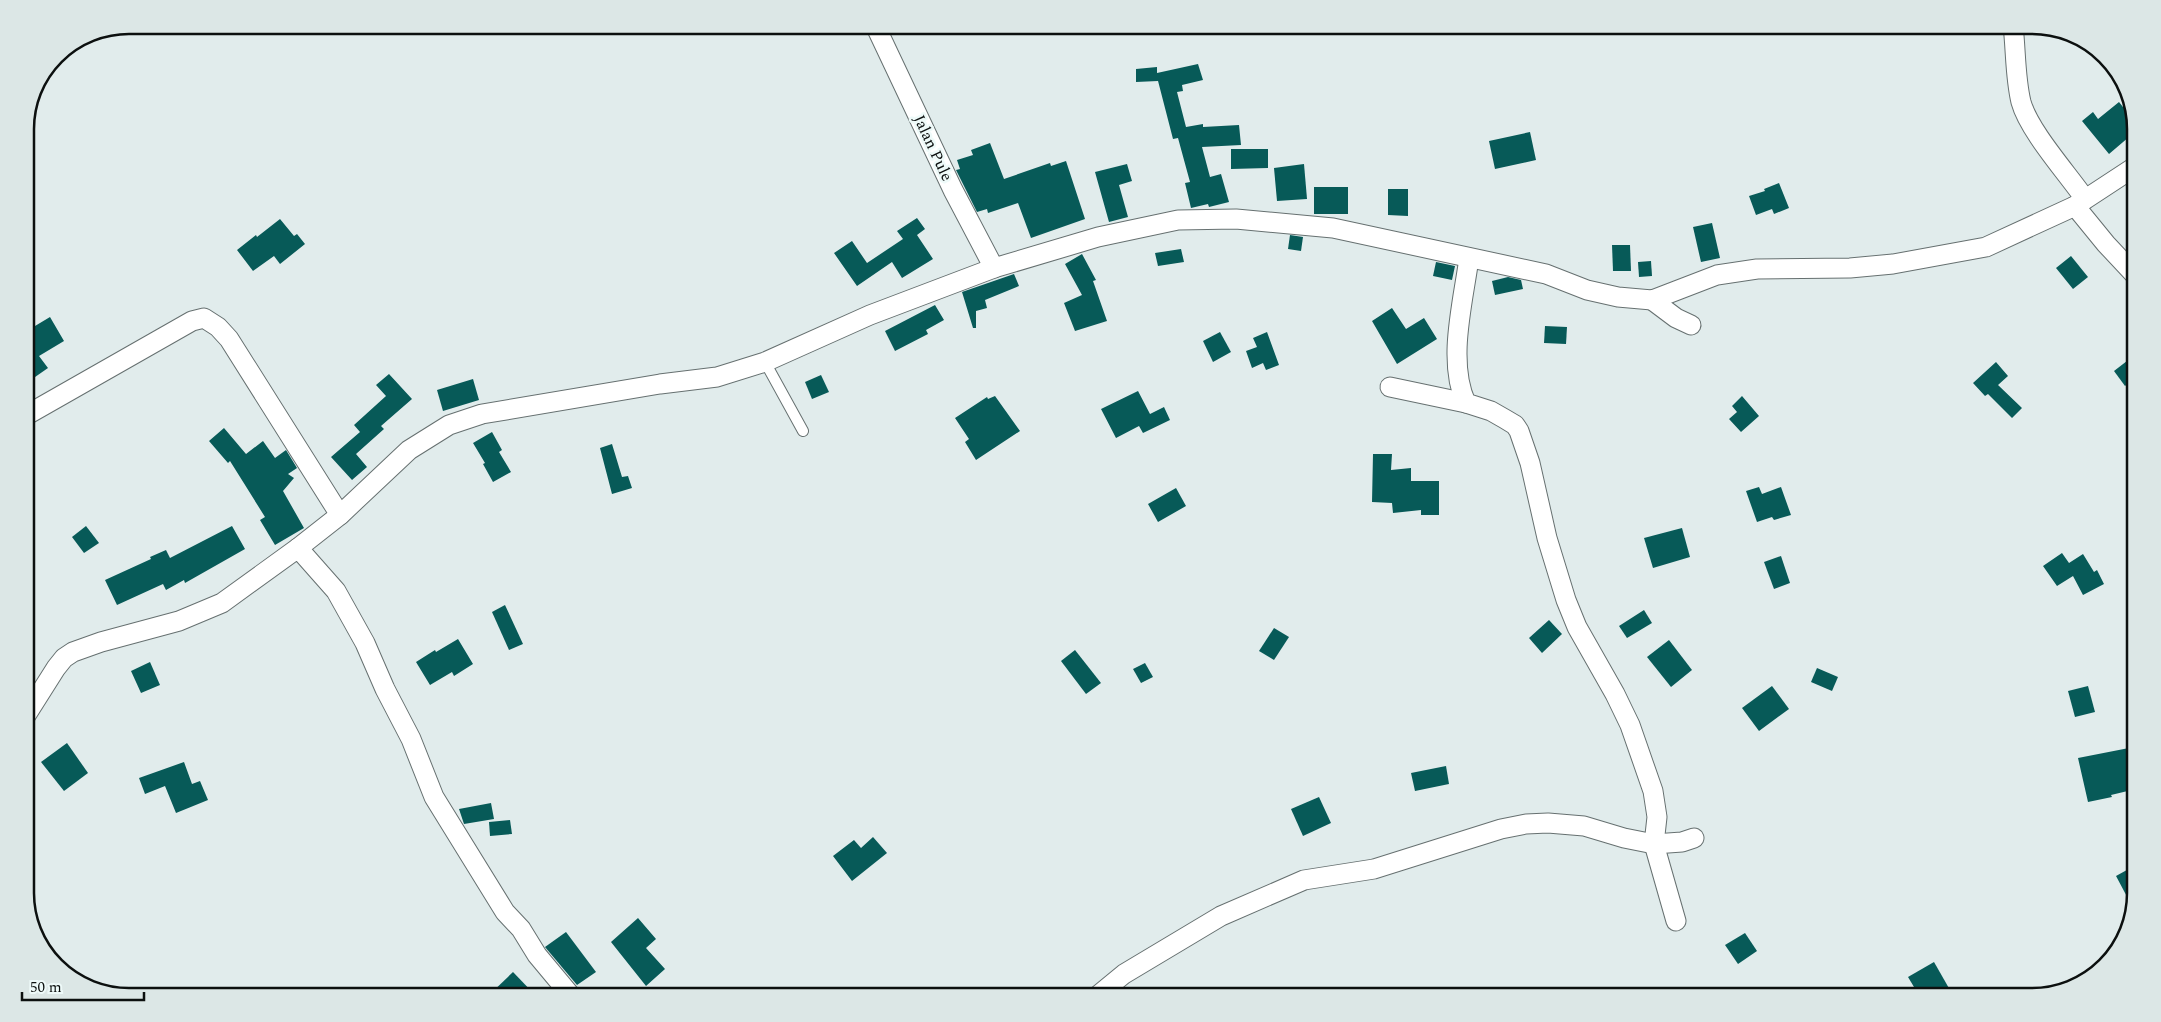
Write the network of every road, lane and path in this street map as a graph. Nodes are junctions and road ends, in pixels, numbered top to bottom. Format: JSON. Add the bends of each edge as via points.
{"nodes":[{"id":1,"x":878,"y":34,"type":"edge"},
{"id":2,"x":2014,"y":34,"type":"edge"},
{"id":3,"x":2127,"y":172,"type":"edge"},
{"id":4,"x":2080,"y":202,"type":"junction"},
{"id":5,"x":1469,"y":258,"type":"junction"},
{"id":6,"x":2127,"y":266,"type":"edge"},
{"id":7,"x":994,"y":268,"type":"junction"},
{"id":8,"x":1652,"y":300,"type":"junction"},
{"id":9,"x":1691,"y":325,"type":"dead end"},
{"id":10,"x":765,"y":362,"type":"junction"},
{"id":11,"x":1390,"y":387,"type":"dead end"},
{"id":12,"x":1466,"y":404,"type":"junction"},
{"id":13,"x":34,"y":411,"type":"edge"},
{"id":14,"x":803,"y":431,"type":"dead end"},
{"id":15,"x":340,"y":515,"type":"junction"},
{"id":16,"x":298,"y":548,"type":"junction"},
{"id":17,"x":34,"y":703,"type":"edge"},
{"id":18,"x":1694,"y":838,"type":"dead end"},
{"id":19,"x":1654,"y":844,"type":"junction"},
{"id":20,"x":1676,"y":921,"type":"dead end"},
{"id":21,"x":565,"y":988,"type":"edge"},
{"id":22,"x":1107,"y":988,"type":"edge"}],
"edges":[{"from":1,"to":7,"type":"street","name":"Jalan Pule","via":[[952,190]]},
{"from":2,"to":4,"type":"street","via":[[2022,104],[2032,126]]},
{"from":3,"to":4,"type":"street"},
{"from":4,"to":6,"type":"street","via":[[2106,244]]},
{"from":4,"to":8,"type":"street","via":[[1986,247],[1893,264],[1757,269],[1717,275]]},
{"from":5,"to":7,"type":"street","via":[[1333,228],[1236,219],[1178,220],[1098,237]]},
{"from":5,"to":8,"type":"street","via":[[1546,274],[1587,290]]},
{"from":5,"to":12,"type":"street","via":[[1456,353],[1457,374]]},
{"from":7,"to":10,"type":"street","via":[[870,315]]},
{"from":8,"to":9,"type":"street"},
{"from":10,"to":14,"type":"lane"},
{"from":10,"to":15,"type":"street","via":[[717,377],[482,414],[449,425],[410,450]]},
{"from":11,"to":12,"type":"street"},
{"from":12,"to":19,"type":"street","via":[[1498,415],[1519,431],[1530,463],[1546,538],[1566,600],[1577,627],[1616,694],[1653,791],[1657,816]]},
{"from":13,"to":15,"type":"street","via":[[192,321],[204,318],[229,340]]},
{"from":15,"to":16,"type":"street"},
{"from":16,"to":17,"type":"street","via":[[222,603],[179,621],[73,652],[56,668]]},
{"from":16,"to":21,"type":"street","via":[[336,591],[365,643],[384,689],[411,739],[434,797],[505,912]]},
{"from":18,"to":19,"type":"street"},
{"from":19,"to":20,"type":"street"},
{"from":19,"to":22,"type":"street","via":[[1584,826],[1526,824],[1374,869],[1304,880],[1221,916],[1124,974]]}]}
